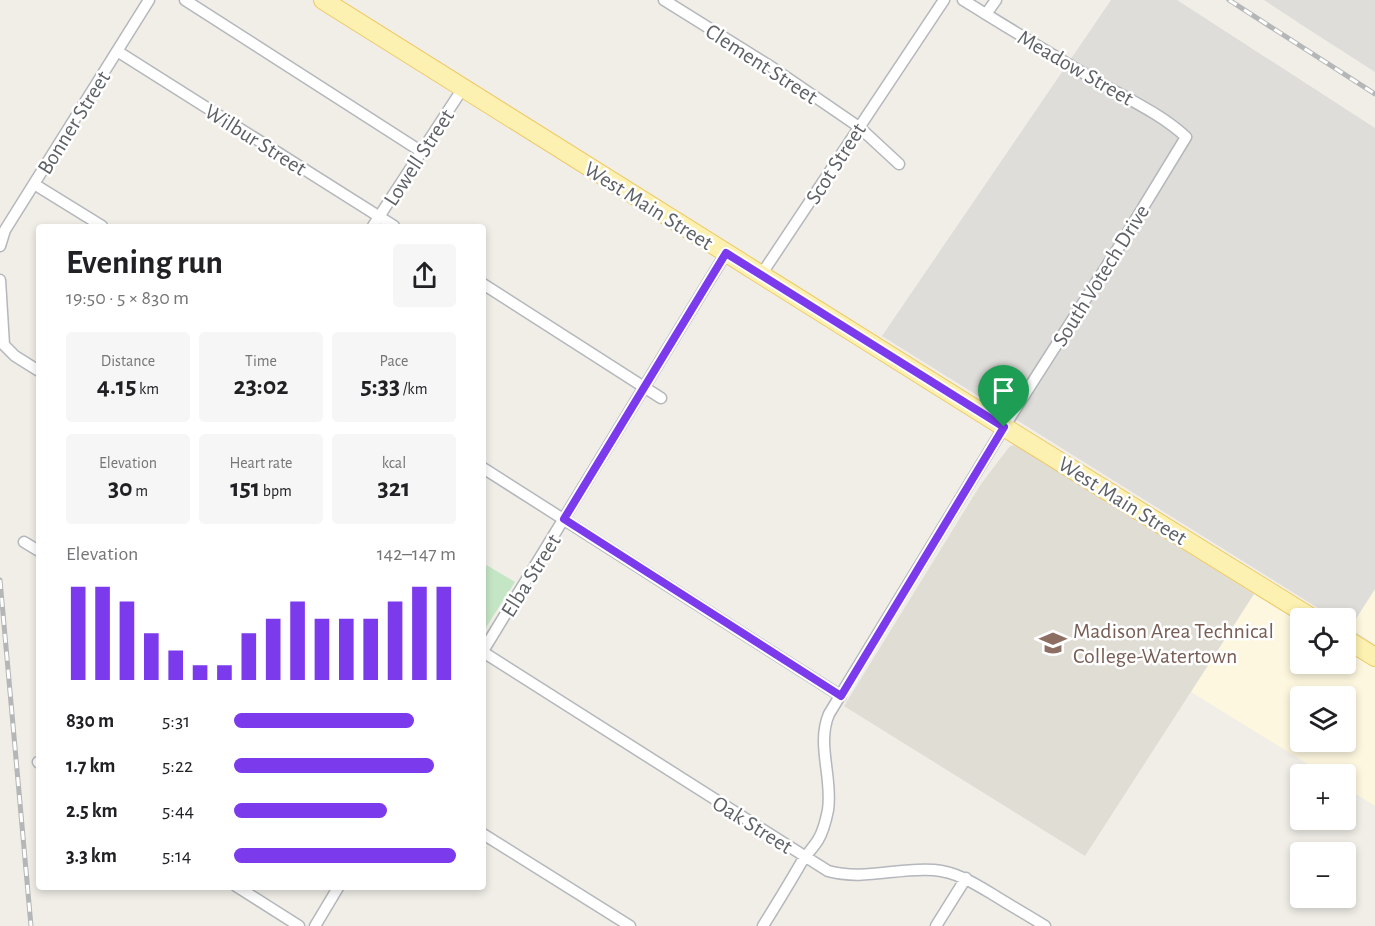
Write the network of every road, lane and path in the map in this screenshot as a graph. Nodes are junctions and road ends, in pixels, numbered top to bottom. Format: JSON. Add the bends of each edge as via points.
{"nodes":[{"id":1,"x":149,"y":0,"type":"edge"},
{"id":2,"x":185,"y":0,"type":"edge"},
{"id":3,"x":323,"y":0,"type":"edge"},
{"id":4,"x":664,"y":0,"type":"edge"},
{"id":5,"x":944,"y":0,"type":"edge"},
{"id":6,"x":963,"y":0,"type":"edge"},
{"id":7,"x":996,"y":0,"type":"edge"},
{"id":8,"x":986,"y":14,"type":"junction"},
{"id":9,"x":117,"y":51,"type":"junction"},
{"id":10,"x":463,"y":88,"type":"junction"},
{"id":11,"x":859,"y":127,"type":"junction"},
{"id":12,"x":1186,"y":137,"type":"joint"},
{"id":13,"x":422,"y":152,"type":"junction"},
{"id":14,"x":899,"y":164,"type":"dead end"},
{"id":15,"x":34,"y":184,"type":"junction"},
{"id":16,"x":376,"y":222,"type":"edge"},
{"id":17,"x":99,"y":224,"type":"edge"},
{"id":18,"x":0,"y":246,"type":"edge"},
{"id":19,"x":726,"y":253,"type":"junction"},
{"id":20,"x":761,"y":275,"type":"junction"},
{"id":21,"x":0,"y":280,"type":"edge"},
{"id":22,"x":486,"y":286,"type":"edge"},
{"id":23,"x":36,"y":370,"type":"edge"},
{"id":24,"x":645,"y":388,"type":"junction"},
{"id":25,"x":661,"y":398,"type":"dead end"},
{"id":26,"x":1004,"y":427,"type":"junction"},
{"id":27,"x":486,"y":470,"type":"edge"},
{"id":28,"x":564,"y":519,"type":"junction"},
{"id":29,"x":24,"y":542,"type":"dead end"},
{"id":30,"x":36,"y":549,"type":"edge"},
{"id":31,"x":1296,"y":608,"type":"edge"},
{"id":32,"x":1356,"y":645,"type":"edge"},
{"id":33,"x":486,"y":647,"type":"edge"},
{"id":34,"x":486,"y":654,"type":"edge"},
{"id":35,"x":1375,"y":657,"type":"edge"},
{"id":36,"x":841,"y":696,"type":"junction"},
{"id":37,"x":486,"y":836,"type":"edge"},
{"id":38,"x":805,"y":857,"type":"junction"},
{"id":39,"x":966,"y":878,"type":"junction"},
{"id":40,"x":242,"y":890,"type":"edge"},
{"id":41,"x":337,"y":890,"type":"edge"},
{"id":42,"x":299,"y":926,"type":"edge"},
{"id":43,"x":315,"y":926,"type":"edge"},
{"id":44,"x":630,"y":926,"type":"edge"},
{"id":45,"x":763,"y":926,"type":"edge"},
{"id":46,"x":936,"y":926,"type":"edge"},
{"id":47,"x":1045,"y":926,"type":"edge"}],
"edges":[{"from":1,"to":9,"type":"street","name":"Bonner Street"},
{"from":2,"to":13,"type":"street"},
{"from":3,"to":10,"type":"main road","name":"West Main Street"},
{"from":4,"to":11,"type":"street","name":"Clement Street"},
{"from":5,"to":11,"type":"street","name":"Scot Street"},
{"from":6,"to":8,"type":"street","name":"Meadow Street"},
{"from":7,"to":8,"type":"street"},
{"from":8,"to":12,"type":"street","name":"Meadow Street","via":[[1172,124]]},
{"from":9,"to":15,"type":"street","name":"Bonner Street"},
{"from":9,"to":16,"type":"street","name":"Wilbur Street"},
{"from":10,"to":13,"type":"street","name":"Lowell Street"},
{"from":10,"to":19,"type":"main road","name":"West Main Street"},
{"from":11,"to":14,"type":"street","name":"Clement Street"},
{"from":11,"to":20,"type":"street","name":"Scot Street"},
{"from":12,"to":26,"type":"street","name":"South Votech Drive"},
{"from":13,"to":16,"type":"street","name":"Lowell Street"},
{"from":15,"to":17,"type":"street"},
{"from":15,"to":18,"type":"street","name":"Bonner Street","via":[[5,230]]},
{"from":19,"to":20,"type":"main road","name":"West Main Street"},
{"from":19,"to":24,"type":"street","name":"Elba Street"},
{"from":20,"to":26,"type":"main road","name":"West Main Street"},
{"from":21,"to":23,"type":"street","via":[[4,345]]},
{"from":22,"to":24,"type":"street"},
{"from":24,"to":25,"type":"street"},
{"from":24,"to":28,"type":"street","name":"Elba Street"},
{"from":26,"to":31,"type":"main road","name":"West Main Street"},
{"from":26,"to":36,"type":"street","name":"South Votech Drive"},
{"from":27,"to":28,"type":"street"},
{"from":28,"to":33,"type":"street","name":"Elba Street"},
{"from":28,"to":36,"type":"street"},
{"from":29,"to":30,"type":"street"},
{"from":32,"to":35,"type":"main road"},
{"from":34,"to":38,"type":"street","name":"Oak Street"},
{"from":36,"to":38,"type":"street","name":"South Votech Drive","via":[[824,725],[828,809],[818,840]]},
{"from":37,"to":44,"type":"street"},
{"from":38,"to":39,"type":"street","name":"Oak Street","via":[[841,875],[935,870]]},
{"from":38,"to":45,"type":"street","name":"South Votech Drive"},
{"from":39,"to":46,"type":"street"},
{"from":39,"to":47,"type":"street","name":"Oak Street"},
{"from":40,"to":42,"type":"street"},
{"from":41,"to":43,"type":"street"}]}
